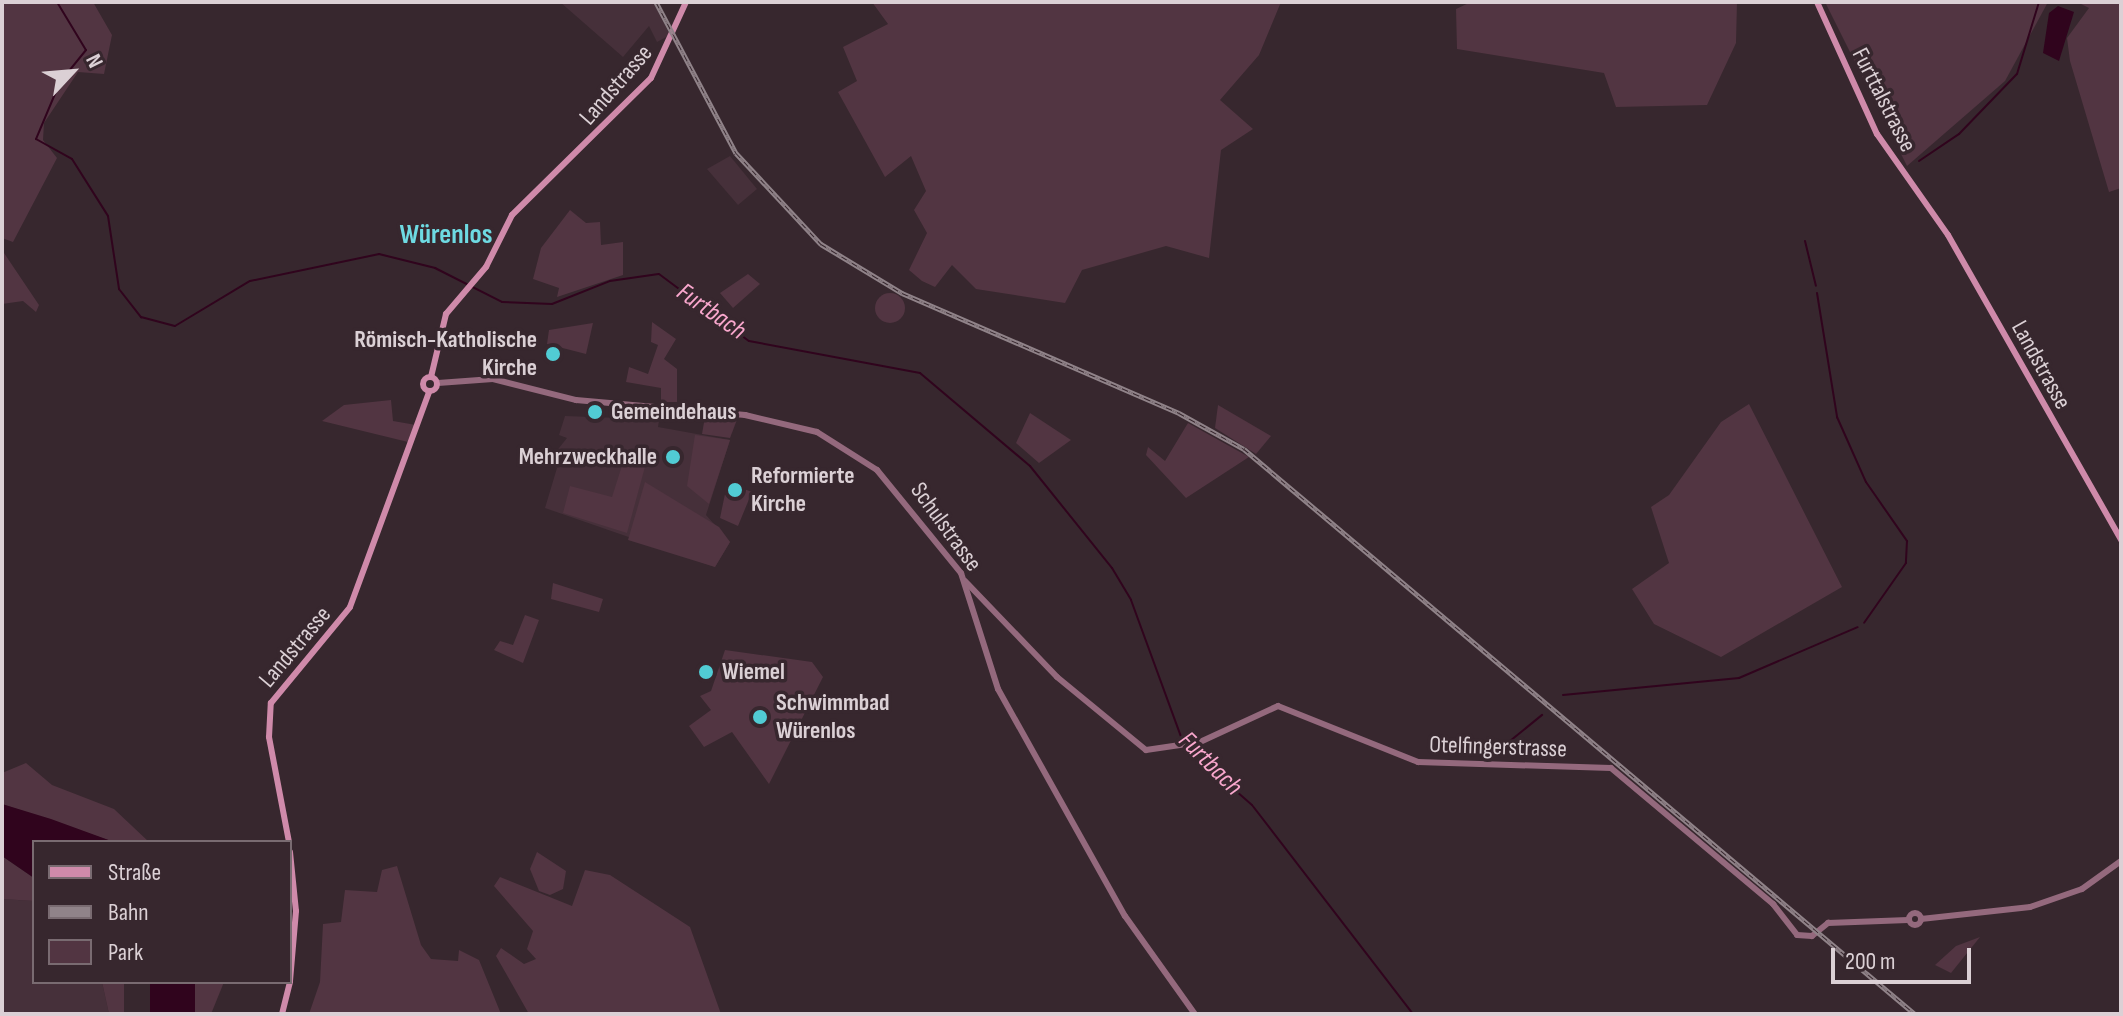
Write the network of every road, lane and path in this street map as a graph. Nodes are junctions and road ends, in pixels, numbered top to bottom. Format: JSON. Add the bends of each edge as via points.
{"nodes":[{"id":1,"x":686,"y":2,"type":"edge"},
{"id":2,"x":1817,"y":2,"type":"edge"},
{"id":3,"x":1929,"y":208,"type":"joint"},
{"id":4,"x":431,"y":377,"type":"junction"},
{"id":5,"x":438,"y":383,"type":"junction"},
{"id":6,"x":429,"y":392,"type":"junction"},
{"id":7,"x":2121,"y":540,"type":"edge"},
{"id":8,"x":965,"y":581,"type":"junction"},
{"id":9,"x":289,"y":840,"type":"edge"},
{"id":10,"x":2121,"y":861,"type":"edge"},
{"id":11,"x":292,"y":872,"type":"edge"},
{"id":12,"x":292,"y":958,"type":"edge"},
{"id":13,"x":289,"y":984,"type":"edge"},
{"id":14,"x":1193,"y":1012,"type":"edge"},
{"id":15,"x":282,"y":1014,"type":"edge"}],
"edges":[{"from":1,"to":4,"type":"main road","name":"Landstrasse","via":[[651,78],[599,136],[538,182],[446,314]]},
{"from":2,"to":3,"type":"main road","name":"Furttalstrasse","via":[[1877,134]]},
{"from":3,"to":7,"type":"main road","name":"Landstrasse"},
{"from":4,"to":5,"type":"main road"},
{"from":4,"to":6,"type":"main road","name":"Landstrasse","via":[[423,382]]},
{"from":5,"to":6,"type":"main road"},
{"from":5,"to":8,"type":"street","name":"Schulstrasse","via":[[493,379],[566,398],[702,408],[809,430],[886,478]]},
{"from":6,"to":9,"type":"main road","name":"Landstrasse","via":[[350,607],[271,703],[269,737]]},
{"from":8,"to":10,"type":"street","name":"Otelfingerstrasse","via":[[1124,736],[1149,751],[1185,745],[1278,706],[1418,762],[1611,768],[1773,904],[1793,932],[1812,936],[1828,923],[1908,920],[1913,913],[1921,919],[2030,907],[2082,889]]},
{"from":8,"to":14,"type":"street","name":"Schulstrasse","via":[[998,689],[1125,916]]},
{"from":11,"to":12,"type":"main road"},
{"from":13,"to":15,"type":"main road"}]}
